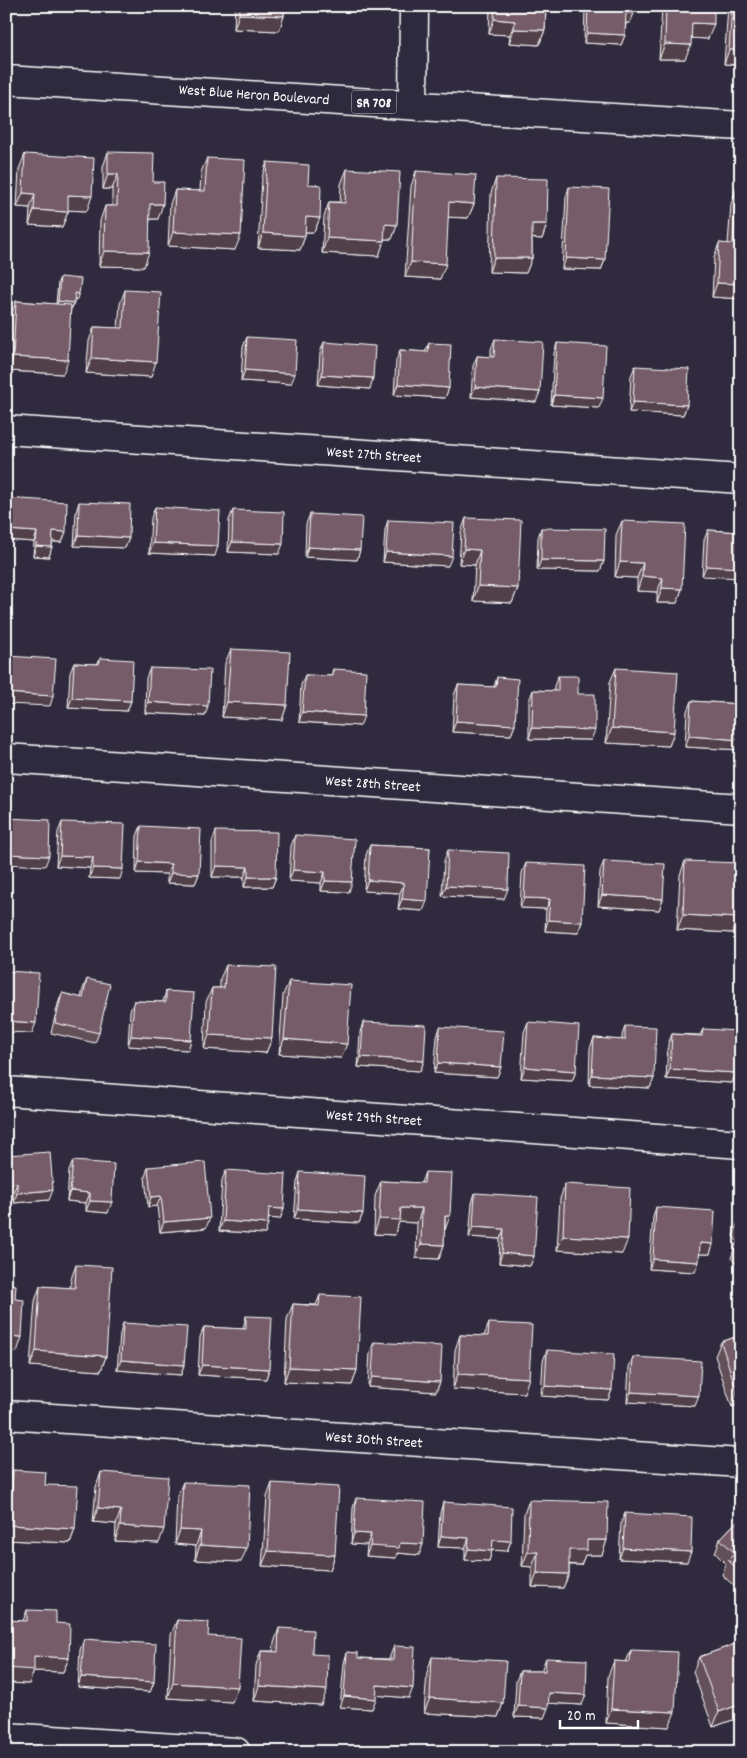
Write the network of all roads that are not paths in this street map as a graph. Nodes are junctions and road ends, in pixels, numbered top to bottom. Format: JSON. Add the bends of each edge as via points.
{"nodes":[{"id":1,"x":414,"y":8,"type":"dead end"},
{"id":2,"x":6,"y":80,"type":"edge"},
{"id":3,"x":413,"y":105,"type":"junction"},
{"id":4,"x":741,"y":126,"type":"edge"},
{"id":5,"x":6,"y":430,"type":"edge"},
{"id":6,"x":741,"y":479,"type":"edge"},
{"id":7,"x":6,"y":758,"type":"edge"},
{"id":8,"x":741,"y":808,"type":"edge"},
{"id":9,"x":6,"y":1091,"type":"edge"},
{"id":10,"x":741,"y":1144,"type":"edge"},
{"id":11,"x":6,"y":1415,"type":"edge"},
{"id":12,"x":741,"y":1464,"type":"edge"},
{"id":13,"x":6,"y":1737,"type":"edge"},
{"id":14,"x":236,"y":1752,"type":"edge"}],
"edges":[{"from":1,"to":3,"type":"street"},
{"from":2,"to":3,"type":"street","name":"West Blue Heron Boulevard","number":"SR 708"},
{"from":3,"to":4,"type":"street","name":"West Blue Heron Boulevard","number":"SR 708"},
{"from":5,"to":6,"type":"street","name":"West 27th Street"},
{"from":7,"to":8,"type":"street","name":"West 28th Street"},
{"from":9,"to":10,"type":"street","name":"West 29th Street"},
{"from":11,"to":12,"type":"street","name":"West 30th Street"},
{"from":13,"to":14,"type":"street"}]}
